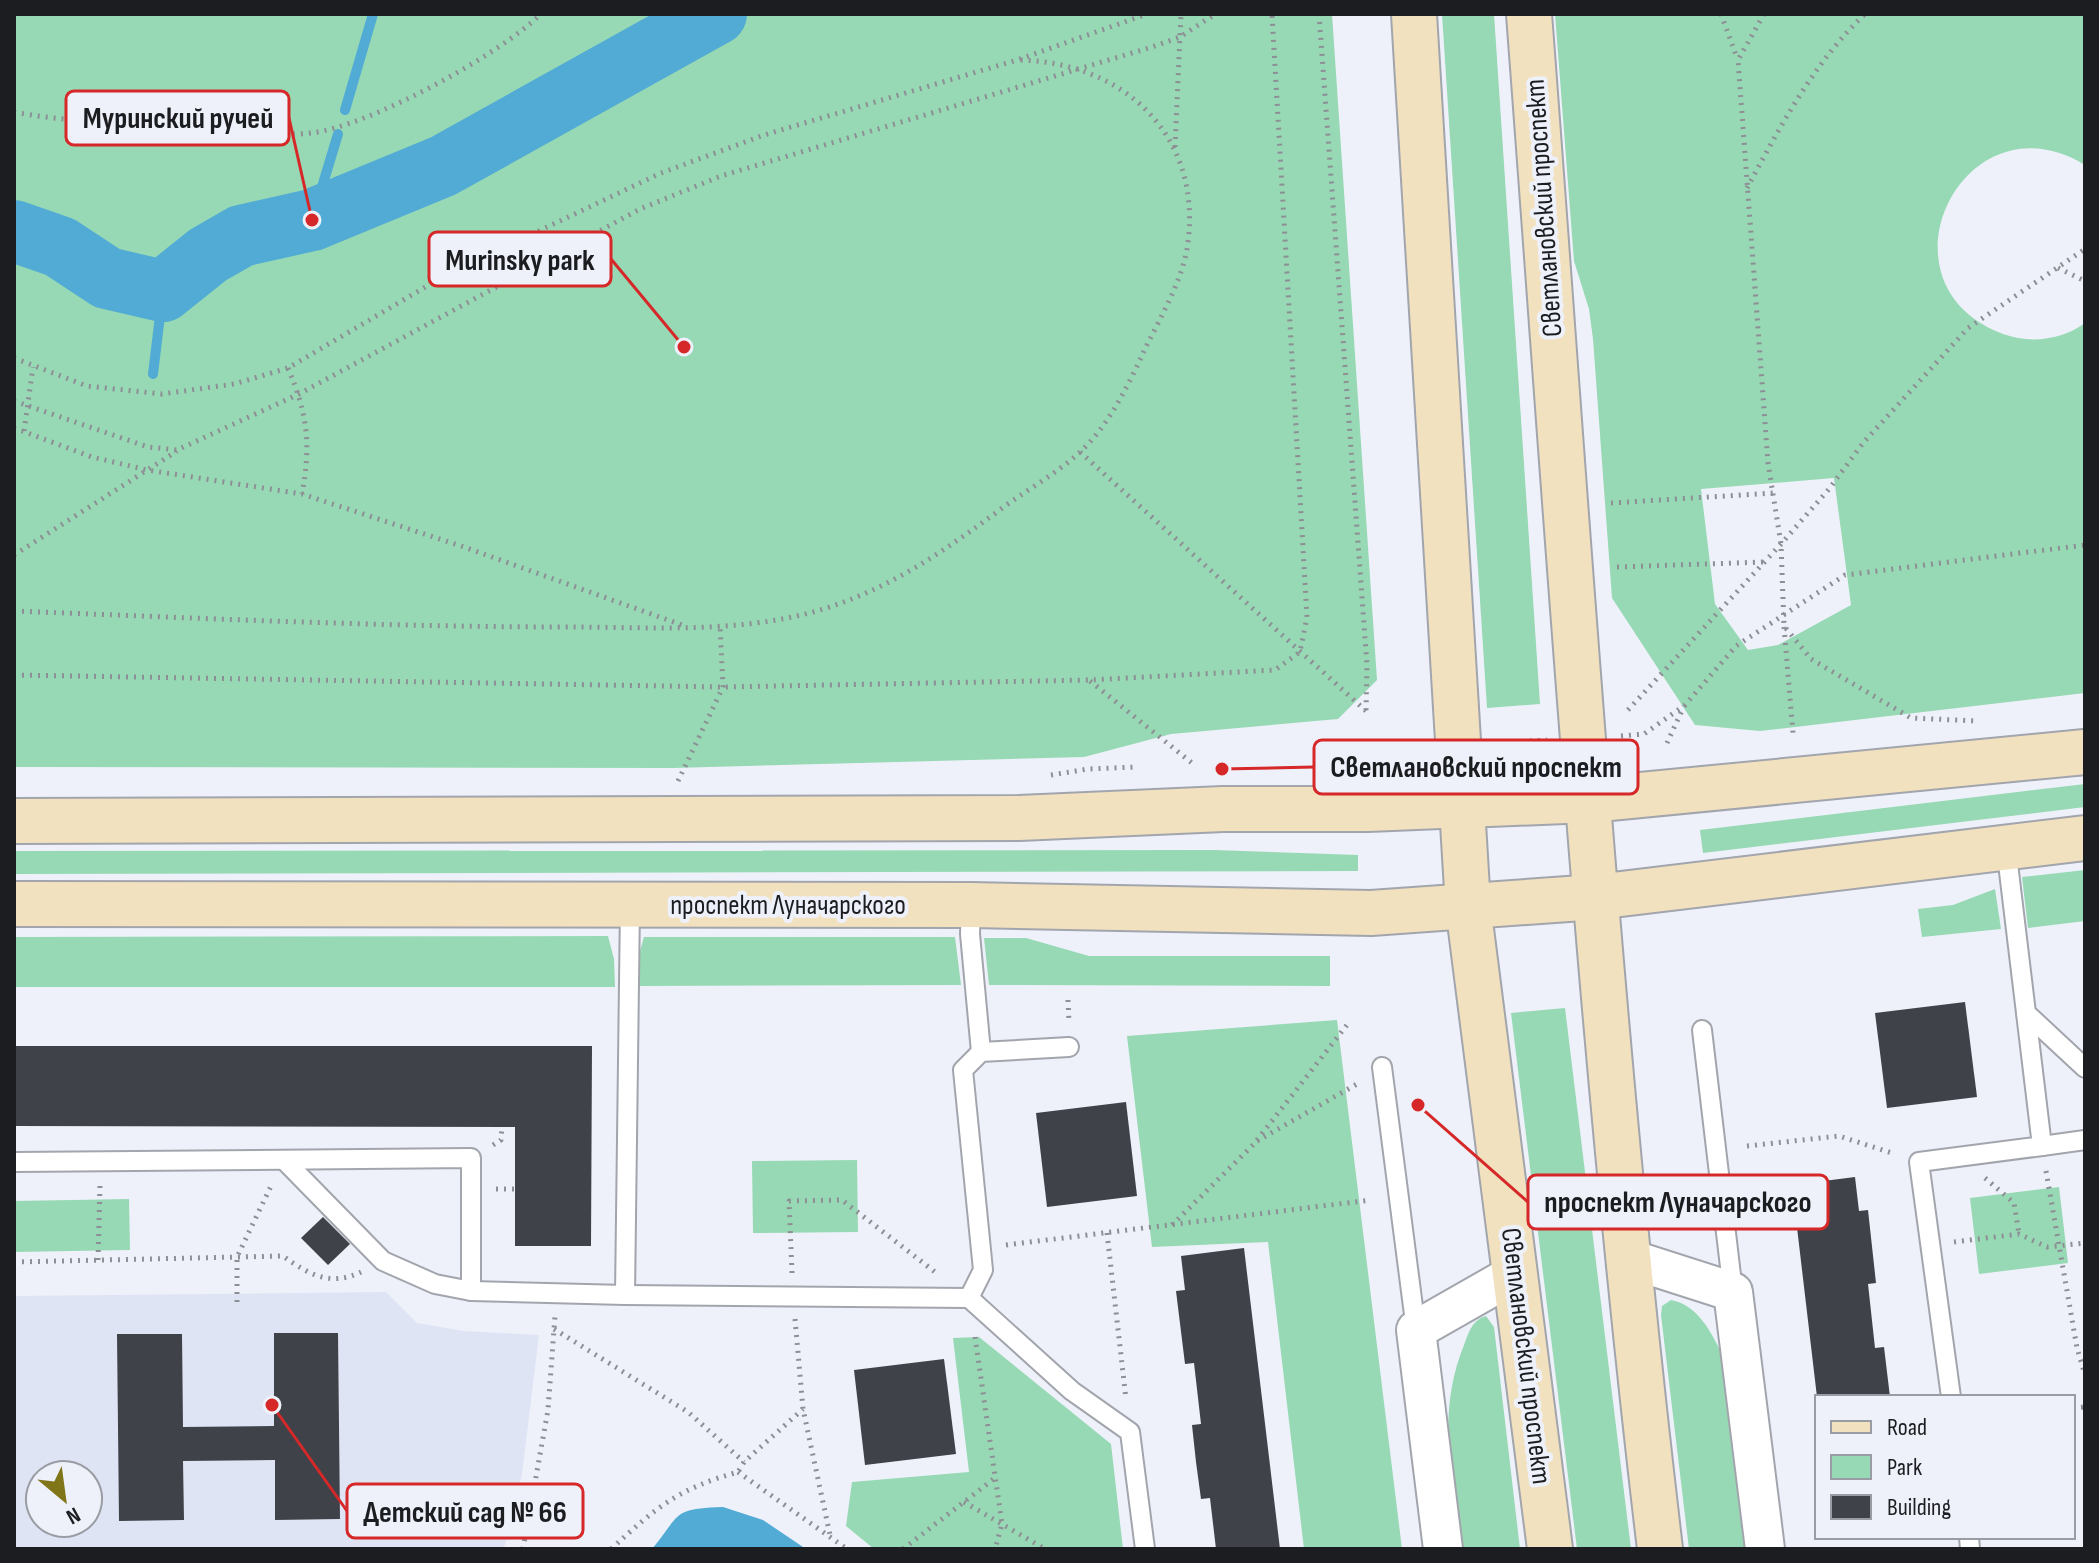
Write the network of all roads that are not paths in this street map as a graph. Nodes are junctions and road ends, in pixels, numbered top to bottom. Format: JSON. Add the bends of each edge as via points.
{"nodes":[{"id":1,"x":1414,"y":14,"type":"edge"},
{"id":2,"x":1529,"y":14,"type":"edge"},
{"id":3,"x":2085,"y":752,"type":"edge"},
{"id":4,"x":1589,"y":800,"type":"junction"},
{"id":5,"x":1461,"y":805,"type":"junction"},
{"id":6,"x":14,"y":821,"type":"edge"},
{"id":7,"x":2085,"y":838,"type":"edge"},
{"id":8,"x":2006,"y":847,"type":"junction"},
{"id":9,"x":1596,"y":897,"type":"junction"},
{"id":10,"x":14,"y":904,"type":"edge"},
{"id":11,"x":630,"y":905,"type":"junction"},
{"id":12,"x":971,"y":905,"type":"junction"},
{"id":13,"x":1468,"y":906,"type":"junction"},
{"id":14,"x":2026,"y":1013,"type":"junction"},
{"id":15,"x":1702,"y":1030,"type":"dead end"},
{"id":16,"x":1069,"y":1047,"type":"dead end"},
{"id":17,"x":981,"y":1052,"type":"junction"},
{"id":18,"x":1382,"y":1067,"type":"dead end"},
{"id":19,"x":2085,"y":1068,"type":"edge"},
{"id":20,"x":2085,"y":1140,"type":"edge"},
{"id":21,"x":2042,"y":1146,"type":"junction"},
{"id":22,"x":284,"y":1160,"type":"junction"},
{"id":23,"x":14,"y":1162,"type":"edge"},
{"id":24,"x":1627,"y":1258,"type":"junction"},
{"id":25,"x":1516,"y":1273,"type":"junction"},
{"id":26,"x":471,"y":1291,"type":"junction"},
{"id":27,"x":1733,"y":1292,"type":"junction"},
{"id":28,"x":625,"y":1295,"type":"junction"},
{"id":29,"x":969,"y":1298,"type":"junction"},
{"id":30,"x":1416,"y":1330,"type":"junction"},
{"id":31,"x":1951,"y":1395,"type":"edge"},
{"id":32,"x":1145,"y":1549,"type":"edge"},
{"id":33,"x":1443,"y":1549,"type":"edge"},
{"id":34,"x":1550,"y":1549,"type":"edge"},
{"id":35,"x":1660,"y":1549,"type":"edge"},
{"id":36,"x":1765,"y":1549,"type":"edge"}],
"edges":[{"from":1,"to":5,"type":"main road","name":"Светлановский проспект"},
{"from":2,"to":4,"type":"main road","name":"Светлановский проспект"},
{"from":3,"to":4,"type":"main road"},
{"from":4,"to":5,"type":"main road"},
{"from":4,"to":9,"type":"main road","name":"Светлановский проспект"},
{"from":5,"to":6,"type":"main road","via":[[1019,818]]},
{"from":5,"to":13,"type":"main road","name":"Светлановский проспект"},
{"from":7,"to":8,"type":"main road","name":"проспект Луначарского"},
{"from":8,"to":9,"type":"main road","name":"проспект Луначарского"},
{"from":8,"to":14,"type":"lane"},
{"from":9,"to":13,"type":"main road","name":"проспект Луначарского"},
{"from":9,"to":24,"type":"main road","name":"Светлановский проспект"},
{"from":10,"to":11,"type":"main road","name":"проспект Луначарского"},
{"from":11,"to":12,"type":"main road","name":"проспект Луначарского"},
{"from":11,"to":28,"type":"lane"},
{"from":12,"to":13,"type":"main road","name":"проспект Луначарского","via":[[1357,913]]},
{"from":12,"to":17,"type":"lane"},
{"from":13,"to":25,"type":"main road","name":"Светлановский проспект"},
{"from":14,"to":19,"type":"lane"},
{"from":14,"to":21,"type":"lane"},
{"from":15,"to":27,"type":"lane"},
{"from":16,"to":17,"type":"lane"},
{"from":17,"to":29,"type":"lane","via":[[963,1070],[983,1270]]},
{"from":18,"to":30,"type":"lane"},
{"from":20,"to":21,"type":"lane"},
{"from":21,"to":31,"type":"lane","via":[[1919,1162]]},
{"from":22,"to":23,"type":"lane"},
{"from":22,"to":26,"type":"lane","via":[[383,1261],[435,1284]]},
{"from":22,"to":26,"type":"lane","via":[[471,1158]]},
{"from":24,"to":27,"type":"street"},
{"from":24,"to":35,"type":"main road","name":"Светлановский проспект"},
{"from":25,"to":30,"type":"street"},
{"from":25,"to":34,"type":"main road","name":"Светлановский проспект"},
{"from":26,"to":28,"type":"lane"},
{"from":27,"to":36,"type":"street"},
{"from":28,"to":29,"type":"lane"},
{"from":29,"to":32,"type":"lane","via":[[1072,1391],[1130,1432]]},
{"from":30,"to":33,"type":"street"}]}
